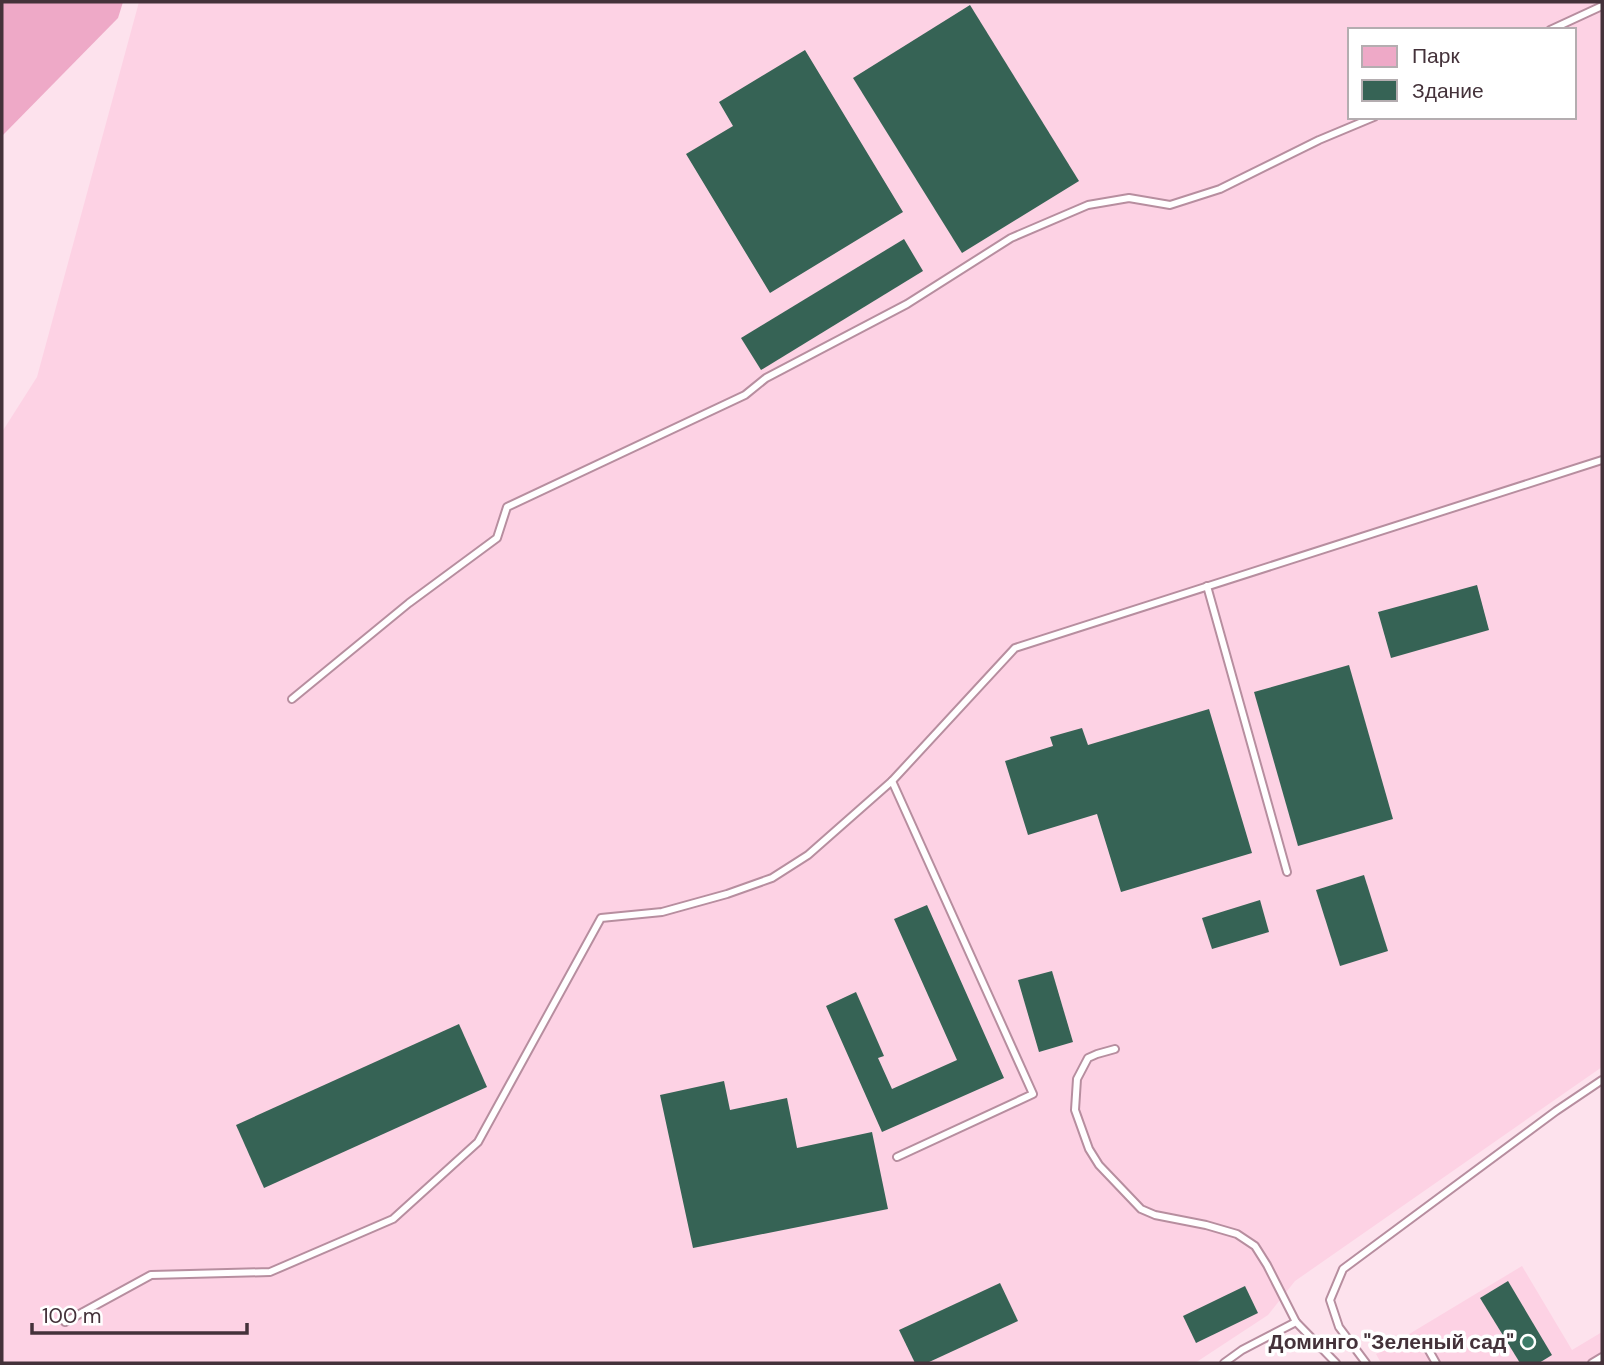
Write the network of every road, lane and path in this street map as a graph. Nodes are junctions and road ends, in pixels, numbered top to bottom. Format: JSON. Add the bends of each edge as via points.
{"nodes":[{"id":1,"x":1602,"y":6,"type":"edge"},
{"id":2,"x":1554,"y":28,"type":"edge"},
{"id":3,"x":1369,"y":119,"type":"edge"},
{"id":4,"x":1602,"y":460,"type":"edge"},
{"id":5,"x":1207,"y":586,"type":"junction"},
{"id":6,"x":292,"y":699,"type":"dead end"},
{"id":7,"x":892,"y":781,"type":"junction"},
{"id":8,"x":1287,"y":872,"type":"dead end"},
{"id":9,"x":1115,"y":1049,"type":"dead end"},
{"id":10,"x":1602,"y":1080,"type":"edge"},
{"id":11,"x":897,"y":1157,"type":"dead end"},
{"id":12,"x":65,"y":1322,"type":"dead end"},
{"id":13,"x":1296,"y":1322,"type":"junction"},
{"id":14,"x":1427,"y":1347,"type":"dead end"},
{"id":15,"x":1602,"y":1357,"type":"edge"},
{"id":16,"x":1224,"y":1363,"type":"edge"},
{"id":17,"x":1336,"y":1363,"type":"edge"},
{"id":18,"x":1366,"y":1363,"type":"edge"},
{"id":19,"x":1436,"y":1363,"type":"edge"},
{"id":20,"x":1592,"y":1363,"type":"edge"}],
"edges":[{"from":1,"to":2,"type":"lane"},
{"from":3,"to":6,"type":"lane","via":[[1220,188],[1170,205],[1129,198],[1088,205],[1011,238],[907,304],[766,378],[745,396],[507,507],[497,538]]},
{"from":4,"to":5,"type":"lane"},
{"from":5,"to":7,"type":"lane","via":[[1015,648]]},
{"from":5,"to":8,"type":"lane"},
{"from":7,"to":11,"type":"lane","via":[[1032,1094]]},
{"from":7,"to":12,"type":"lane","via":[[808,855],[772,878],[662,912],[601,918],[478,1142],[393,1219],[270,1272],[151,1275]]},
{"from":9,"to":13,"type":"lane","via":[[1088,1058],[1077,1079],[1075,1110],[1098,1165],[1141,1209],[1237,1234],[1255,1246]]},
{"from":10,"to":18,"type":"lane","via":[[1343,1269],[1330,1300],[1339,1327]]},
{"from":13,"to":16,"type":"lane"},
{"from":13,"to":17,"type":"lane"},
{"from":14,"to":19,"type":"lane"},
{"from":15,"to":20,"type":"lane"}]}
